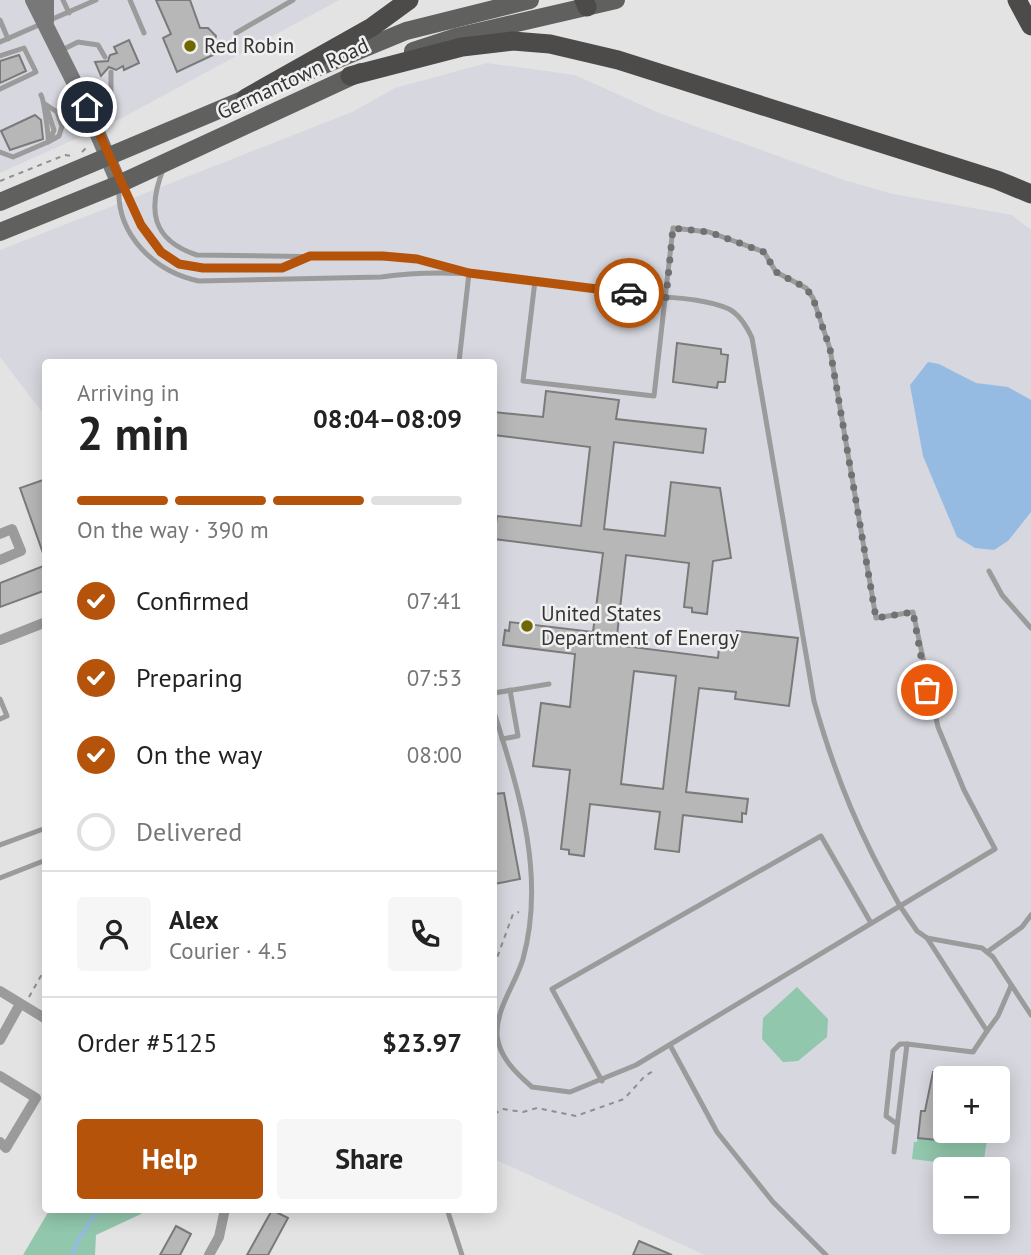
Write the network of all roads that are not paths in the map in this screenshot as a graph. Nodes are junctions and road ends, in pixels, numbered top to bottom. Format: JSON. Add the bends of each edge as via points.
{"nodes":[{"id":1,"x":33,"y":0,"type":"edge"},
{"id":2,"x":46,"y":0,"type":"edge"},
{"id":3,"x":63,"y":0,"type":"edge"},
{"id":4,"x":96,"y":0,"type":"edge"},
{"id":5,"x":130,"y":0,"type":"edge"},
{"id":6,"x":293,"y":0,"type":"edge"},
{"id":7,"x":409,"y":0,"type":"edge"},
{"id":8,"x":530,"y":0,"type":"edge"},
{"id":9,"x":616,"y":0,"type":"edge"},
{"id":10,"x":1017,"y":0,"type":"edge"},
{"id":11,"x":585,"y":3,"type":"edge"},
{"id":12,"x":69,"y":13,"type":"junction"},
{"id":13,"x":0,"y":20,"type":"edge"},
{"id":14,"x":46,"y":21,"type":"junction"},
{"id":15,"x":1031,"y":26,"type":"edge"},
{"id":16,"x":144,"y":33,"type":"dead end"},
{"id":17,"x":236,"y":33,"type":"dead end"},
{"id":18,"x":8,"y":38,"type":"junction"},
{"id":19,"x":0,"y":42,"type":"edge"},
{"id":20,"x":60,"y":51,"type":"junction"},
{"id":21,"x":0,"y":56,"type":"edge"},
{"id":22,"x":105,"y":57,"type":"dead end"},
{"id":23,"x":111,"y":72,"type":"dead end"},
{"id":24,"x":350,"y":76,"type":"junction"},
{"id":25,"x":0,"y":89,"type":"edge"},
{"id":26,"x":41,"y":95,"type":"dead end"},
{"id":27,"x":246,"y":98,"type":"junction"},
{"id":28,"x":45,"y":104,"type":"junction"},
{"id":29,"x":87,"y":107,"type":"junction"},
{"id":30,"x":48,"y":142,"type":"junction"},
{"id":31,"x":0,"y":152,"type":"edge"},
{"id":32,"x":108,"y":158,"type":"junction"},
{"id":33,"x":166,"y":163,"type":"junction"},
{"id":34,"x":119,"y":184,"type":"junction"},
{"id":35,"x":1031,"y":194,"type":"edge"},
{"id":36,"x":0,"y":202,"type":"edge"},
{"id":37,"x":0,"y":232,"type":"edge"},
{"id":38,"x":310,"y":256,"type":"junction"},
{"id":39,"x":469,"y":273,"type":"junction"},
{"id":40,"x":535,"y":281,"type":"junction"},
{"id":41,"x":666,"y":298,"type":"junction"},
{"id":42,"x":459,"y":359,"type":"edge"},
{"id":43,"x":0,"y":534,"type":"edge"},
{"id":44,"x":0,"y":560,"type":"edge"},
{"id":45,"x":989,"y":571,"type":"dead end"},
{"id":46,"x":42,"y":624,"type":"edge"},
{"id":47,"x":1031,"y":628,"type":"edge"},
{"id":48,"x":0,"y":640,"type":"edge"},
{"id":49,"x":549,"y":684,"type":"dead end"},
{"id":50,"x":510,"y":690,"type":"junction"},
{"id":51,"x":497,"y":692,"type":"edge"},
{"id":52,"x":0,"y":699,"type":"edge"},
{"id":53,"x":0,"y":719,"type":"edge"},
{"id":54,"x":497,"y":722,"type":"edge"},
{"id":55,"x":502,"y":739,"type":"junction"},
{"id":56,"x":42,"y":829,"type":"edge"},
{"id":57,"x":0,"y":845,"type":"edge"},
{"id":58,"x":42,"y":862,"type":"edge"},
{"id":59,"x":0,"y":878,"type":"edge"},
{"id":60,"x":900,"y":906,"type":"junction"},
{"id":61,"x":1031,"y":915,"type":"edge"},
{"id":62,"x":871,"y":923,"type":"junction"},
{"id":63,"x":927,"y":938,"type":"junction"},
{"id":64,"x":987,"y":952,"type":"junction"},
{"id":65,"x":1010,"y":986,"type":"junction"},
{"id":66,"x":0,"y":991,"type":"edge"},
{"id":67,"x":22,"y":1005,"type":"junction"},
{"id":68,"x":1031,"y":1014,"type":"edge"},
{"id":69,"x":42,"y":1017,"type":"edge"},
{"id":70,"x":987,"y":1031,"type":"junction"},
{"id":71,"x":0,"y":1040,"type":"edge"},
{"id":72,"x":907,"y":1044,"type":"junction"},
{"id":73,"x":670,"y":1045,"type":"junction"},
{"id":74,"x":0,"y":1076,"type":"edge"},
{"id":75,"x":602,"y":1081,"type":"junction"},
{"id":76,"x":897,"y":1124,"type":"junction"},
{"id":77,"x":0,"y":1142,"type":"edge"},
{"id":78,"x":894,"y":1152,"type":"dead end"},
{"id":79,"x":224,"y":1213,"type":"edge"},
{"id":80,"x":448,"y":1213,"type":"edge"},
{"id":81,"x":209,"y":1255,"type":"edge"},
{"id":82,"x":462,"y":1255,"type":"edge"},
{"id":83,"x":826,"y":1255,"type":"edge"}],
"edges":[{"from":1,"to":14,"type":"street"},
{"from":2,"to":14,"type":"street"},
{"from":3,"to":12,"type":"lane"},
{"from":4,"to":12,"type":"lane"},
{"from":5,"to":16,"type":"lane"},
{"from":6,"to":17,"type":"lane"},
{"from":7,"to":27,"type":"highway","via":[[372,27]]},
{"from":8,"to":27,"type":"main road","name":"Germantown Road","via":[[406,31]]},
{"from":9,"to":11,"type":"main road","name":"Germantown Road"},
{"from":10,"to":15,"type":"highway"},
{"from":11,"to":24,"type":"main road","name":"Germantown Road","via":[[456,37]]},
{"from":12,"to":14,"type":"lane"},
{"from":13,"to":18,"type":"lane"},
{"from":14,"to":18,"type":"lane"},
{"from":14,"to":20,"type":"street"},
{"from":18,"to":19,"type":"lane"},
{"from":20,"to":22,"type":"lane","via":[[85,41],[98,45]]},
{"from":20,"to":29,"type":"street"},
{"from":21,"to":25,"type":"lane","via":[[24,48],[36,72]]},
{"from":23,"to":29,"type":"lane","via":[[111,94]]},
{"from":24,"to":33,"type":"main road","name":"Germantown Road"},
{"from":24,"to":35,"type":"highway","via":[[462,47],[513,41],[550,44],[631,64]]},
{"from":26,"to":28,"type":"lane"},
{"from":27,"to":32,"type":"main road","name":"Germantown Road"},
{"from":28,"to":30,"type":"lane"},
{"from":28,"to":30,"type":"lane","via":[[57,112],[62,126],[58,136]]},
{"from":29,"to":32,"type":"street"},
{"from":30,"to":31,"type":"lane","via":[[13,157]]},
{"from":32,"to":34,"type":"street"},
{"from":32,"to":36,"type":"main road","name":"Germantown Road"},
{"from":33,"to":34,"type":"main road","name":"Germantown Road"},
{"from":33,"to":38,"type":"lane","via":[[154,208],[160,230],[171,243],[197,255]]},
{"from":34,"to":37,"type":"main road","name":"Germantown Road"},
{"from":34,"to":38,"type":"lane","via":[[153,244],[179,264],[282,268]]},
{"from":34,"to":39,"type":"lane","via":[[118,202],[130,232],[157,265],[175,276],[235,281]]},
{"from":38,"to":39,"type":"lane","via":[[417,259]]},
{"from":39,"to":40,"type":"lane"},
{"from":39,"to":42,"type":"lane"},
{"from":40,"to":41,"type":"lane"},
{"from":40,"to":41,"type":"lane","via":[[523,381],[654,396]]},
{"from":41,"to":60,"type":"lane","via":[[732,310],[752,338],[814,701],[864,843]]},
{"from":41,"to":60,"type":"lane","via":[[673,228],[709,232],[764,252],[776,272],[806,288],[821,316],[876,618],[913,612],[937,727],[995,849]]},
{"from":43,"to":44,"type":"street","via":[[12,529],[21,551]]},
{"from":45,"to":47,"type":"lane"},
{"from":46,"to":48,"type":"street"},
{"from":49,"to":50,"type":"lane"},
{"from":50,"to":51,"type":"lane"},
{"from":50,"to":55,"type":"lane","via":[[518,736]]},
{"from":52,"to":53,"type":"lane","via":[[7,716]]},
{"from":54,"to":55,"type":"lane"},
{"from":55,"to":75,"type":"lane","via":[[518,787],[532,877],[523,960],[499,1019],[497,1035],[503,1056],[532,1087],[570,1091]]},
{"from":56,"to":57,"type":"lane"},
{"from":58,"to":59,"type":"lane"},
{"from":60,"to":62,"type":"lane"},
{"from":60,"to":63,"type":"lane"},
{"from":61,"to":64,"type":"lane"},
{"from":62,"to":73,"type":"lane"},
{"from":62,"to":75,"type":"lane","via":[[821,836],[552,989]]},
{"from":63,"to":64,"type":"lane","via":[[965,943]]},
{"from":63,"to":70,"type":"lane"},
{"from":64,"to":65,"type":"lane"},
{"from":65,"to":68,"type":"lane"},
{"from":65,"to":70,"type":"lane"},
{"from":66,"to":67,"type":"street"},
{"from":67,"to":69,"type":"street"},
{"from":67,"to":71,"type":"street"},
{"from":70,"to":72,"type":"lane","via":[[973,1052]]},
{"from":72,"to":76,"type":"lane"},
{"from":72,"to":76,"type":"lane","via":[[893,1051],[886,1116]]},
{"from":73,"to":75,"type":"lane"},
{"from":73,"to":83,"type":"lane","via":[[717,1132],[773,1202]]},
{"from":74,"to":77,"type":"street","via":[[36,1098],[6,1148]]},
{"from":76,"to":78,"type":"lane"},
{"from":79,"to":81,"type":"street"},
{"from":80,"to":82,"type":"lane"}]}
